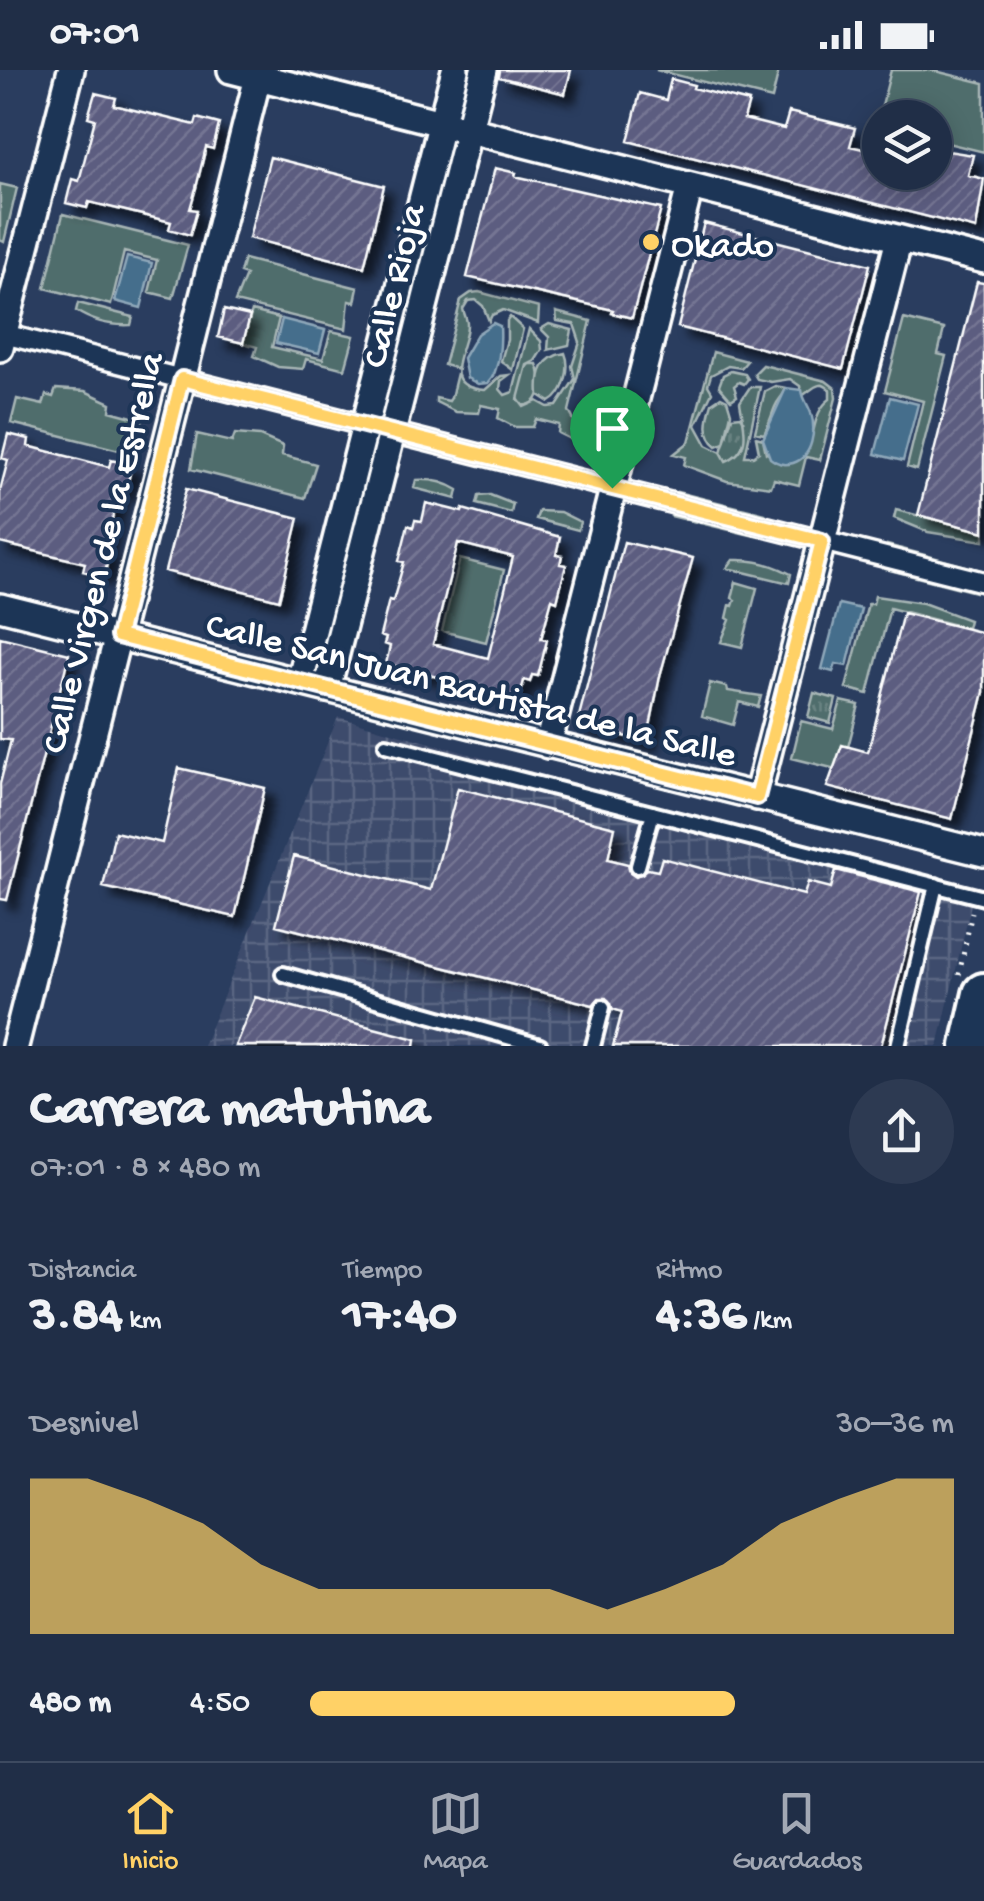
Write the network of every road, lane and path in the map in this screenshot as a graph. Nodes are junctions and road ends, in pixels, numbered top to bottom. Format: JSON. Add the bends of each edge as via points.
{"nodes":[{"id":1,"x":71,"y":70,"type":"edge"},
{"id":2,"x":231,"y":70,"type":"edge"},
{"id":3,"x":456,"y":70,"type":"edge"},
{"id":4,"x":478,"y":71,"type":"edge"},
{"id":5,"x":258,"y":77,"type":"junction"},
{"id":6,"x":288,"y":77,"type":"edge"},
{"id":7,"x":442,"y":124,"type":"junction"},
{"id":8,"x":468,"y":132,"type":"junction"},
{"id":9,"x":690,"y":186,"type":"junction"},
{"id":10,"x":899,"y":239,"type":"junction"},
{"id":11,"x":984,"y":260,"type":"edge"},
{"id":12,"x":1,"y":339,"type":"edge"},
{"id":13,"x":182,"y":379,"type":"junction"},
{"id":14,"x":365,"y":426,"type":"junction"},
{"id":15,"x":392,"y":432,"type":"junction"},
{"id":16,"x":612,"y":488,"type":"junction"},
{"id":17,"x":822,"y":541,"type":"junction"},
{"id":18,"x":984,"y":582,"type":"edge"},
{"id":19,"x":0,"y":607,"type":"edge"},
{"id":20,"x":118,"y":636,"type":"junction"},
{"id":21,"x":300,"y":682,"type":"junction"},
{"id":22,"x":327,"y":690,"type":"junction"},
{"id":23,"x":386,"y":745,"type":"dead end"},
{"id":24,"x":548,"y":745,"type":"junction"},
{"id":25,"x":757,"y":797,"type":"junction"},
{"id":26,"x":653,"y":813,"type":"junction"},
{"id":27,"x":984,"y":852,"type":"edge"},
{"id":28,"x":638,"y":866,"type":"dead end"},
{"id":29,"x":936,"y":885,"type":"junction"},
{"id":30,"x":980,"y":897,"type":"edge"},
{"id":31,"x":283,"y":974,"type":"dead end"},
{"id":32,"x":970,"y":992,"type":"edge"},
{"id":33,"x":603,"y":1007,"type":"dead end"},
{"id":34,"x":15,"y":1046,"type":"edge"},
{"id":35,"x":540,"y":1046,"type":"edge"},
{"id":36,"x":593,"y":1046,"type":"edge"},
{"id":37,"x":898,"y":1046,"type":"edge"},
{"id":38,"x":972,"y":1046,"type":"edge"}],
"edges":[{"from":1,"to":12,"type":"street"},
{"from":2,"to":5,"type":"street"},
{"from":3,"to":7,"type":"street","name":"Calle Rioja"},
{"from":4,"to":8,"type":"street","name":"Calle Rioja"},
{"from":5,"to":6,"type":"street"},
{"from":5,"to":13,"type":"street","name":"Calle Virgen de la Estrella"},
{"from":6,"to":7,"type":"street"},
{"from":7,"to":8,"type":"street"},
{"from":7,"to":14,"type":"street","name":"Calle Rioja"},
{"from":8,"to":9,"type":"street"},
{"from":8,"to":15,"type":"street","name":"Calle Rioja"},
{"from":9,"to":10,"type":"street"},
{"from":9,"to":16,"type":"street"},
{"from":10,"to":11,"type":"street"},
{"from":10,"to":17,"type":"street"},
{"from":12,"to":13,"type":"street"},
{"from":13,"to":14,"type":"street"},
{"from":13,"to":20,"type":"street","name":"Calle Virgen de la Estrella"},
{"from":14,"to":15,"type":"street"},
{"from":14,"to":21,"type":"street","name":"Calle Rioja"},
{"from":15,"to":16,"type":"street"},
{"from":15,"to":22,"type":"street","name":"Calle Rioja"},
{"from":16,"to":17,"type":"street"},
{"from":16,"to":24,"type":"street"},
{"from":17,"to":18,"type":"street"},
{"from":17,"to":25,"type":"street"},
{"from":19,"to":20,"type":"street","name":"Calle San Juan Bautista de la Salle"},
{"from":20,"to":21,"type":"street","name":"Calle San Juan Bautista de la Salle"},
{"from":20,"to":34,"type":"street","name":"Calle Virgen de la Estrella"},
{"from":21,"to":22,"type":"street","name":"Calle San Juan Bautista de la Salle"},
{"from":22,"to":24,"type":"street","name":"Calle San Juan Bautista de la Salle"},
{"from":23,"to":26,"type":"lane"},
{"from":24,"to":25,"type":"street","name":"Calle San Juan Bautista de la Salle"},
{"from":25,"to":27,"type":"street","name":"Calle San Juan Bautista de la Salle"},
{"from":26,"to":28,"type":"lane"},
{"from":26,"to":29,"type":"lane"},
{"from":29,"to":30,"type":"lane"},
{"from":29,"to":37,"type":"lane"},
{"from":30,"to":32,"type":"path"},
{"from":31,"to":35,"type":"lane"},
{"from":32,"to":38,"type":"main road"},
{"from":33,"to":36,"type":"lane"}]}
